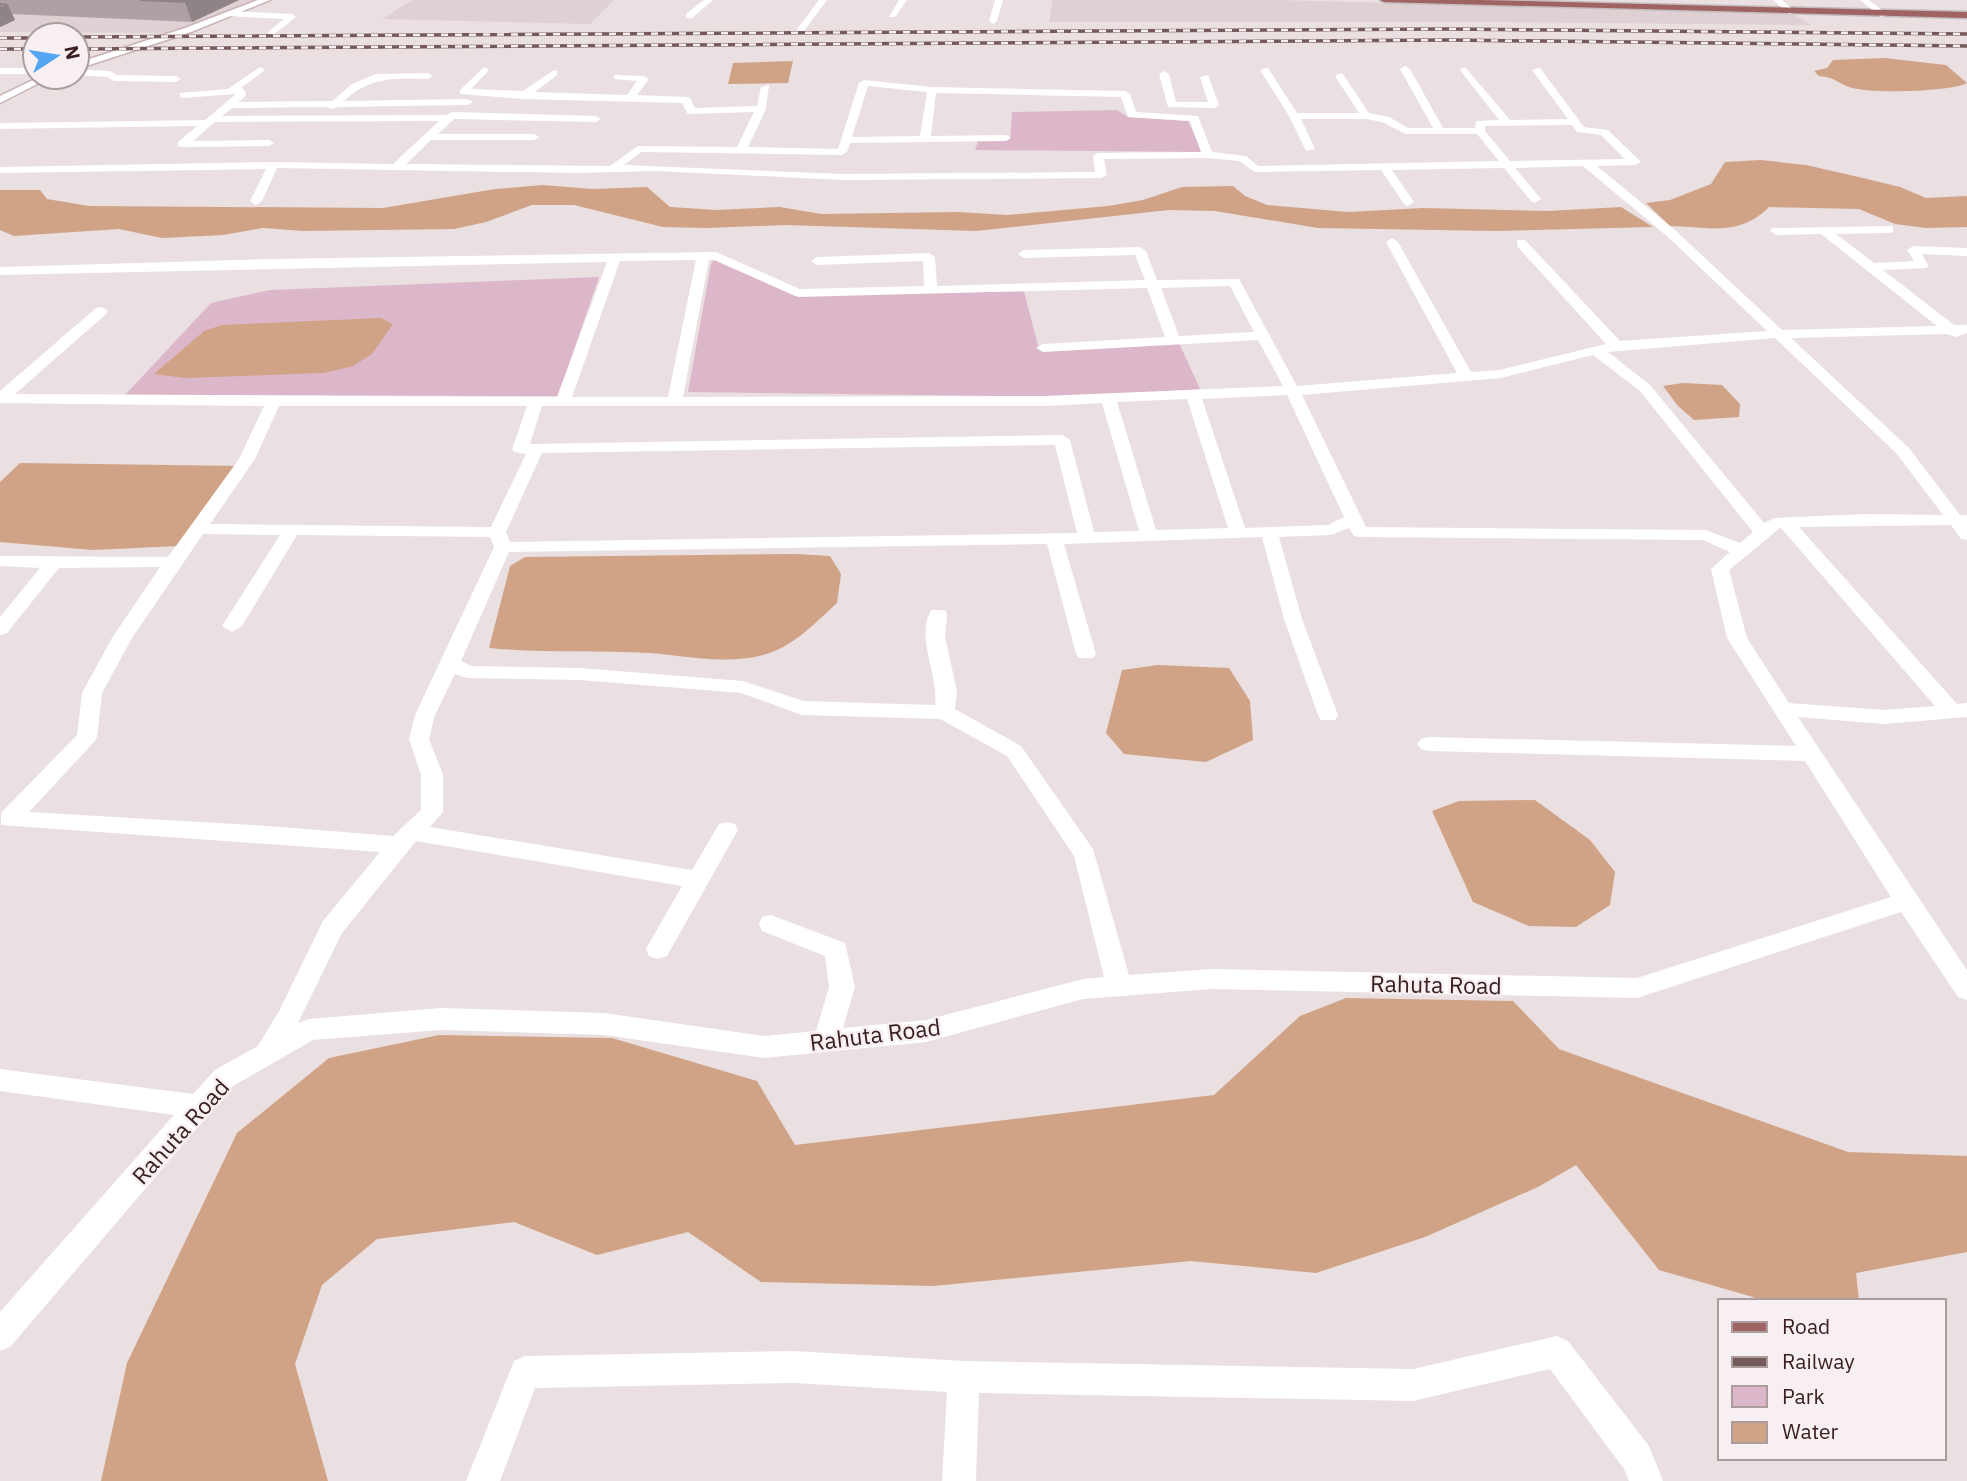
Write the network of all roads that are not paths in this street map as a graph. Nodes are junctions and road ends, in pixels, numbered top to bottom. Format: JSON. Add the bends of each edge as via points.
{"nodes":[{"id":1,"x":266,"y":0,"type":"edge"},
{"id":2,"x":709,"y":0,"type":"edge"},
{"id":3,"x":823,"y":0,"type":"edge"},
{"id":4,"x":903,"y":0,"type":"edge"},
{"id":5,"x":999,"y":0,"type":"edge"},
{"id":6,"x":1384,"y":0,"type":"edge"},
{"id":7,"x":1777,"y":0,"type":"edge"},
{"id":8,"x":1864,"y":0,"type":"edge"},
{"id":9,"x":1469,"y":1,"type":"edge"},
{"id":10,"x":1556,"y":3,"type":"edge"},
{"id":11,"x":1792,"y":12,"type":"junction"},
{"id":12,"x":229,"y":14,"type":"junction"},
{"id":13,"x":892,"y":15,"type":"dead end"},
{"id":14,"x":1884,"y":15,"type":"junction"},
{"id":15,"x":1967,"y":15,"type":"edge"},
{"id":16,"x":690,"y":16,"type":"dead end"},
{"id":17,"x":993,"y":21,"type":"dead end"},
{"id":18,"x":801,"y":29,"type":"dead end"},
{"id":19,"x":272,"y":33,"type":"dead end"},
{"id":20,"x":91,"y":61,"type":"edge"},
{"id":21,"x":1405,"y":69,"type":"dead end"},
{"id":22,"x":260,"y":70,"type":"dead end"},
{"id":23,"x":484,"y":70,"type":"dead end"},
{"id":24,"x":1265,"y":70,"type":"dead end"},
{"id":25,"x":1465,"y":70,"type":"dead end"},
{"id":26,"x":1537,"y":70,"type":"dead end"},
{"id":27,"x":0,"y":71,"type":"edge"},
{"id":28,"x":21,"y":71,"type":"edge"},
{"id":29,"x":91,"y":73,"type":"edge"},
{"id":30,"x":555,"y":73,"type":"dead end"},
{"id":31,"x":1164,"y":74,"type":"dead end"},
{"id":32,"x":428,"y":76,"type":"dead end"},
{"id":33,"x":1340,"y":76,"type":"dead end"},
{"id":34,"x":617,"y":77,"type":"dead end"},
{"id":35,"x":1205,"y":77,"type":"dead end"},
{"id":36,"x":176,"y":79,"type":"dead end"},
{"id":37,"x":353,"y":79,"type":"dead end"},
{"id":38,"x":367,"y":79,"type":"junction"},
{"id":39,"x":766,"y":87,"type":"dead end"},
{"id":40,"x":21,"y":90,"type":"edge"},
{"id":41,"x":932,"y":90,"type":"junction"},
{"id":42,"x":237,"y":93,"type":"junction"},
{"id":43,"x":345,"y":93,"type":"junction"},
{"id":44,"x":480,"y":93,"type":"junction"},
{"id":45,"x":184,"y":94,"type":"dead end"},
{"id":46,"x":523,"y":96,"type":"junction"},
{"id":47,"x":629,"y":99,"type":"junction"},
{"id":48,"x":0,"y":100,"type":"edge"},
{"id":49,"x":335,"y":102,"type":"junction"},
{"id":50,"x":468,"y":102,"type":"junction"},
{"id":51,"x":1129,"y":104,"type":"junction"},
{"id":52,"x":229,"y":105,"type":"junction"},
{"id":53,"x":1172,"y":105,"type":"junction"},
{"id":54,"x":761,"y":109,"type":"junction"},
{"id":55,"x":1294,"y":116,"type":"junction"},
{"id":56,"x":1366,"y":116,"type":"junction"},
{"id":57,"x":449,"y":117,"type":"junction"},
{"id":58,"x":319,"y":118,"type":"junction"},
{"id":59,"x":596,"y":119,"type":"dead end"},
{"id":60,"x":211,"y":121,"type":"junction"},
{"id":61,"x":1575,"y":122,"type":"junction"},
{"id":62,"x":1507,"y":123,"type":"junction"},
{"id":63,"x":0,"y":126,"type":"edge"},
{"id":64,"x":33,"y":126,"type":"junction"},
{"id":65,"x":1440,"y":131,"type":"junction"},
{"id":66,"x":1480,"y":131,"type":"junction"},
{"id":67,"x":11,"y":137,"type":"dead end"},
{"id":68,"x":428,"y":137,"type":"junction"},
{"id":69,"x":534,"y":137,"type":"dead end"},
{"id":70,"x":925,"y":138,"type":"junction"},
{"id":71,"x":1006,"y":138,"type":"dead end"},
{"id":72,"x":846,"y":140,"type":"junction"},
{"id":73,"x":270,"y":143,"type":"dead end"},
{"id":74,"x":742,"y":149,"type":"junction"},
{"id":75,"x":1310,"y":149,"type":"dead end"},
{"id":76,"x":1208,"y":155,"type":"junction"},
{"id":77,"x":1587,"y":163,"type":"junction"},
{"id":78,"x":273,"y":165,"type":"junction"},
{"id":79,"x":1510,"y":165,"type":"junction"},
{"id":80,"x":397,"y":166,"type":"junction"},
{"id":81,"x":1385,"y":167,"type":"junction"},
{"id":82,"x":613,"y":169,"type":"junction"},
{"id":83,"x":0,"y":170,"type":"edge"},
{"id":84,"x":1535,"y":199,"type":"dead end"},
{"id":85,"x":256,"y":201,"type":"dead end"},
{"id":86,"x":1408,"y":202,"type":"dead end"},
{"id":87,"x":1889,"y":229,"type":"dead end"},
{"id":88,"x":1825,"y":230,"type":"junction"},
{"id":89,"x":1776,"y":231,"type":"dead end"},
{"id":90,"x":1392,"y":242,"type":"dead end"},
{"id":91,"x":1521,"y":243,"type":"dead end"},
{"id":92,"x":1967,"y":253,"type":"edge"},
{"id":93,"x":1024,"y":254,"type":"dead end"},
{"id":94,"x":703,"y":256,"type":"junction"},
{"id":95,"x":615,"y":258,"type":"junction"},
{"id":96,"x":817,"y":261,"type":"dead end"},
{"id":97,"x":1872,"y":267,"type":"junction"},
{"id":98,"x":0,"y":271,"type":"edge"},
{"id":99,"x":1153,"y":284,"type":"junction"},
{"id":100,"x":931,"y":291,"type":"junction"},
{"id":101,"x":100,"y":311,"type":"dead end"},
{"id":102,"x":1950,"y":329,"type":"junction"},
{"id":103,"x":1967,"y":329,"type":"edge"},
{"id":104,"x":1779,"y":334,"type":"junction"},
{"id":105,"x":1263,"y":336,"type":"junction"},
{"id":106,"x":1174,"y":341,"type":"junction"},
{"id":107,"x":1967,"y":342,"type":"edge"},
{"id":108,"x":1616,"y":346,"type":"junction"},
{"id":109,"x":1043,"y":348,"type":"dead end"},
{"id":110,"x":1596,"y":350,"type":"junction"},
{"id":111,"x":1466,"y":377,"type":"junction"},
{"id":112,"x":1293,"y":390,"type":"junction"},
{"id":113,"x":1193,"y":395,"type":"junction"},
{"id":114,"x":1,"y":398,"type":"edge"},
{"id":115,"x":1108,"y":398,"type":"junction"},
{"id":116,"x":19,"y":399,"type":"junction"},
{"id":117,"x":675,"y":399,"type":"junction"},
{"id":118,"x":274,"y":401,"type":"junction"},
{"id":119,"x":536,"y":401,"type":"junction"},
{"id":120,"x":563,"y":402,"type":"junction"},
{"id":121,"x":0,"y":417,"type":"edge"},
{"id":122,"x":536,"y":449,"type":"junction"},
{"id":123,"x":1354,"y":519,"type":"junction"},
{"id":124,"x":1786,"y":523,"type":"junction"},
{"id":125,"x":1964,"y":525,"type":"edge"},
{"id":126,"x":198,"y":529,"type":"junction"},
{"id":127,"x":292,"y":530,"type":"junction"},
{"id":128,"x":1269,"y":532,"type":"junction"},
{"id":129,"x":1238,"y":533,"type":"junction"},
{"id":130,"x":1763,"y":533,"type":"junction"},
{"id":131,"x":1149,"y":536,"type":"junction"},
{"id":132,"x":1087,"y":538,"type":"junction"},
{"id":133,"x":1054,"y":539,"type":"junction"},
{"id":134,"x":500,"y":540,"type":"junction"},
{"id":135,"x":1742,"y":551,"type":"junction"},
{"id":136,"x":0,"y":561,"type":"edge"},
{"id":137,"x":173,"y":562,"type":"junction"},
{"id":138,"x":54,"y":564,"type":"junction"},
{"id":139,"x":938,"y":614,"type":"dead end"},
{"id":140,"x":232,"y":626,"type":"dead end"},
{"id":141,"x":0,"y":629,"type":"edge"},
{"id":142,"x":1086,"y":654,"type":"dead end"},
{"id":143,"x":450,"y":663,"type":"junction"},
{"id":144,"x":1783,"y":709,"type":"junction"},
{"id":145,"x":1960,"y":711,"type":"edge"},
{"id":146,"x":944,"y":712,"type":"junction"},
{"id":147,"x":1328,"y":715,"type":"dead end"},
{"id":148,"x":1428,"y":744,"type":"dead end"},
{"id":149,"x":1811,"y":754,"type":"junction"},
{"id":150,"x":727,"y":830,"type":"dead end"},
{"id":151,"x":404,"y":838,"type":"junction"},
{"id":152,"x":697,"y":880,"type":"junction"},
{"id":153,"x":1906,"y":901,"type":"junction"},
{"id":154,"x":771,"y":924,"type":"dead end"},
{"id":155,"x":658,"y":949,"type":"dead end"},
{"id":156,"x":1119,"y":986,"type":"junction"},
{"id":157,"x":1967,"y":990,"type":"edge"},
{"id":158,"x":826,"y":1041,"type":"junction"},
{"id":159,"x":267,"y":1054,"type":"junction"},
{"id":160,"x":0,"y":1080,"type":"edge"},
{"id":161,"x":199,"y":1107,"type":"junction"},
{"id":162,"x":0,"y":1335,"type":"edge"},
{"id":163,"x":964,"y":1377,"type":"junction"},
{"id":164,"x":482,"y":1481,"type":"edge"},
{"id":165,"x":959,"y":1481,"type":"edge"},
{"id":166,"x":1646,"y":1481,"type":"edge"}],
"edges":[{"from":1,"to":12,"type":"street"},
{"from":2,"to":16,"type":"street"},
{"from":3,"to":18,"type":"street"},
{"from":4,"to":13,"type":"street"},
{"from":5,"to":17,"type":"street"},
{"from":6,"to":9,"type":"main road"},
{"from":7,"to":11,"type":"street"},
{"from":8,"to":14,"type":"street"},
{"from":9,"to":10,"type":"main road"},
{"from":10,"to":11,"type":"main road"},
{"from":11,"to":14,"type":"main road"},
{"from":12,"to":19,"type":"street","via":[[292,17]]},
{"from":12,"to":20,"type":"street"},
{"from":14,"to":15,"type":"main road"},
{"from":21,"to":65,"type":"street"},
{"from":22,"to":42,"type":"street"},
{"from":23,"to":44,"type":"street","via":[[463,92]]},
{"from":24,"to":55,"type":"street"},
{"from":25,"to":62,"type":"street"},
{"from":26,"to":61,"type":"street"},
{"from":27,"to":28,"type":"street"},
{"from":29,"to":36,"type":"street"},
{"from":30,"to":46,"type":"street"},
{"from":31,"to":53,"type":"street"},
{"from":32,"to":38,"type":"street","via":[[374,75]]},
{"from":33,"to":56,"type":"street"},
{"from":34,"to":47,"type":"street","via":[[644,79]]},
{"from":35,"to":53,"type":"street","via":[[1214,105]]},
{"from":37,"to":38,"type":"street"},
{"from":38,"to":43,"type":"street"},
{"from":39,"to":54,"type":"street"},
{"from":40,"to":48,"type":"street"},
{"from":41,"to":51,"type":"street","via":[[1125,94]]},
{"from":41,"to":70,"type":"street"},
{"from":41,"to":72,"type":"street","via":[[864,83]]},
{"from":42,"to":43,"type":"street"},
{"from":42,"to":45,"type":"street"},
{"from":42,"to":52,"type":"street"},
{"from":43,"to":49,"type":"street"},
{"from":44,"to":46,"type":"street"},
{"from":44,"to":50,"type":"street"},
{"from":46,"to":47,"type":"street"},
{"from":47,"to":54,"type":"street","via":[[686,100],[691,111]]},
{"from":49,"to":50,"type":"street"},
{"from":49,"to":52,"type":"street"},
{"from":49,"to":58,"type":"street"},
{"from":50,"to":57,"type":"street"},
{"from":51,"to":53,"type":"street"},
{"from":51,"to":76,"type":"street","via":[[1132,115],[1194,118]]},
{"from":52,"to":60,"type":"street"},
{"from":54,"to":74,"type":"street"},
{"from":55,"to":56,"type":"street"},
{"from":55,"to":75,"type":"street"},
{"from":56,"to":65,"type":"street","via":[[1385,119],[1406,131]]},
{"from":57,"to":58,"type":"street"},
{"from":57,"to":59,"type":"street"},
{"from":57,"to":68,"type":"street"},
{"from":58,"to":60,"type":"street"},
{"from":60,"to":64,"type":"street"},
{"from":60,"to":73,"type":"street","via":[[182,144]]},
{"from":61,"to":62,"type":"street"},
{"from":61,"to":77,"type":"street","via":[[1581,130],[1604,132],[1635,162]]},
{"from":62,"to":66,"type":"street","via":[[1480,123]]},
{"from":63,"to":64,"type":"street"},
{"from":64,"to":67,"type":"street"},
{"from":65,"to":66,"type":"street"},
{"from":66,"to":79,"type":"street"},
{"from":68,"to":69,"type":"street"},
{"from":68,"to":80,"type":"street"},
{"from":70,"to":71,"type":"street"},
{"from":70,"to":72,"type":"street"},
{"from":72,"to":74,"type":"street","via":[[842,152]]},
{"from":74,"to":82,"type":"street","via":[[638,149]]},
{"from":76,"to":81,"type":"street","via":[[1242,158],[1255,169]]},
{"from":76,"to":82,"type":"street","via":[[1098,156],[1101,175],[843,177]]},
{"from":77,"to":79,"type":"street"},
{"from":77,"to":104,"type":"street","via":[[1672,234]]},
{"from":78,"to":80,"type":"street"},
{"from":78,"to":83,"type":"street"},
{"from":78,"to":85,"type":"street"},
{"from":79,"to":81,"type":"street"},
{"from":79,"to":84,"type":"street"},
{"from":80,"to":82,"type":"street"},
{"from":81,"to":86,"type":"street"},
{"from":87,"to":88,"type":"street"},
{"from":88,"to":89,"type":"street"},
{"from":88,"to":97,"type":"street"},
{"from":90,"to":111,"type":"street"},
{"from":91,"to":108,"type":"street"},
{"from":92,"to":97,"type":"street","via":[[1913,250],[1922,265]]},
{"from":93,"to":99,"type":"street","via":[[1140,251]]},
{"from":94,"to":95,"type":"street"},
{"from":94,"to":100,"type":"street","via":[[716,256],[798,293]]},
{"from":94,"to":117,"type":"street"},
{"from":95,"to":98,"type":"street"},
{"from":95,"to":120,"type":"street"},
{"from":96,"to":100,"type":"street","via":[[929,257]]},
{"from":97,"to":102,"type":"street"},
{"from":99,"to":100,"type":"street"},
{"from":99,"to":105,"type":"street","via":[[1234,282]]},
{"from":99,"to":106,"type":"street"},
{"from":101,"to":114,"type":"street"},
{"from":102,"to":103,"type":"street"},
{"from":102,"to":104,"type":"street"},
{"from":102,"to":107,"type":"street"},
{"from":104,"to":108,"type":"street"},
{"from":104,"to":125,"type":"street","via":[[1903,451]]},
{"from":105,"to":106,"type":"street"},
{"from":105,"to":112,"type":"street"},
{"from":106,"to":109,"type":"street"},
{"from":108,"to":110,"type":"street"},
{"from":110,"to":111,"type":"street","via":[[1501,374]]},
{"from":110,"to":130,"type":"street","via":[[1645,388]]},
{"from":111,"to":112,"type":"street"},
{"from":112,"to":113,"type":"street"},
{"from":112,"to":123,"type":"street"},
{"from":113,"to":115,"type":"street"},
{"from":113,"to":129,"type":"street"},
{"from":114,"to":116,"type":"street"},
{"from":115,"to":117,"type":"street"},
{"from":115,"to":131,"type":"street"},
{"from":116,"to":118,"type":"street"},
{"from":116,"to":121,"type":"street"},
{"from":117,"to":120,"type":"street"},
{"from":118,"to":119,"type":"street"},
{"from":118,"to":126,"type":"street","via":[[247,459]]},
{"from":119,"to":120,"type":"street"},
{"from":119,"to":122,"type":"street","via":[[520,449]]},
{"from":122,"to":132,"type":"street","via":[[1062,440]]},
{"from":122,"to":134,"type":"street"},
{"from":123,"to":128,"type":"street","via":[[1331,530]]},
{"from":123,"to":135,"type":"street","via":[[1360,532],[1706,535]]},
{"from":124,"to":125,"type":"street","via":[[1867,519]]},
{"from":124,"to":130,"type":"street","via":[[1775,523]]},
{"from":124,"to":145,"type":"street"},
{"from":126,"to":127,"type":"street"},
{"from":126,"to":137,"type":"street"},
{"from":127,"to":134,"type":"street"},
{"from":127,"to":140,"type":"street"},
{"from":128,"to":129,"type":"street"},
{"from":128,"to":147,"type":"street","via":[[1293,619]]},
{"from":129,"to":131,"type":"street"},
{"from":130,"to":135,"type":"street"},
{"from":131,"to":132,"type":"street"},
{"from":132,"to":133,"type":"street"},
{"from":133,"to":134,"type":"street"},
{"from":133,"to":142,"type":"street"},
{"from":134,"to":143,"type":"street"},
{"from":135,"to":144,"type":"street","via":[[1720,569],[1737,638]]},
{"from":136,"to":138,"type":"street"},
{"from":137,"to":138,"type":"street"},
{"from":137,"to":151,"type":"street","via":[[121,638],[92,693],[87,737],[9,819]]},
{"from":138,"to":141,"type":"street"},
{"from":139,"to":146,"type":"street","via":[[934,637],[947,691]]},
{"from":143,"to":146,"type":"street","via":[[467,672],[580,674],[743,687],[802,708]]},
{"from":143,"to":151,"type":"street","via":[[425,715],[419,739],[432,775],[432,811]]},
{"from":144,"to":145,"type":"street","via":[[1884,718]]},
{"from":144,"to":149,"type":"street"},
{"from":146,"to":156,"type":"street","via":[[1014,751],[1085,855]]},
{"from":148,"to":149,"type":"street"},
{"from":149,"to":153,"type":"street"},
{"from":150,"to":152,"type":"street"},
{"from":151,"to":152,"type":"street"},
{"from":151,"to":159,"type":"street","via":[[332,928]]},
{"from":152,"to":155,"type":"street"},
{"from":153,"to":156,"type":"street","name":"Rahuta Road","via":[[1637,988],[1211,979]]},
{"from":153,"to":157,"type":"street"},
{"from":154,"to":158,"type":"street","via":[[836,950],[842,987]]},
{"from":156,"to":158,"type":"street","name":"Rahuta Road","via":[[1083,989],[926,1031]]},
{"from":158,"to":159,"type":"street","name":"Rahuta Road","via":[[764,1047],[604,1024],[441,1019],[309,1030]]},
{"from":159,"to":161,"type":"street","name":"Rahuta Road","via":[[224,1078]]},
{"from":160,"to":161,"type":"street"},
{"from":161,"to":162,"type":"street","name":"Rahuta Road"},
{"from":163,"to":164,"type":"street","via":[[793,1367],[525,1372]]},
{"from":163,"to":165,"type":"street"},
{"from":163,"to":166,"type":"street","via":[[1413,1385],[1557,1352],[1637,1458]]}]}
